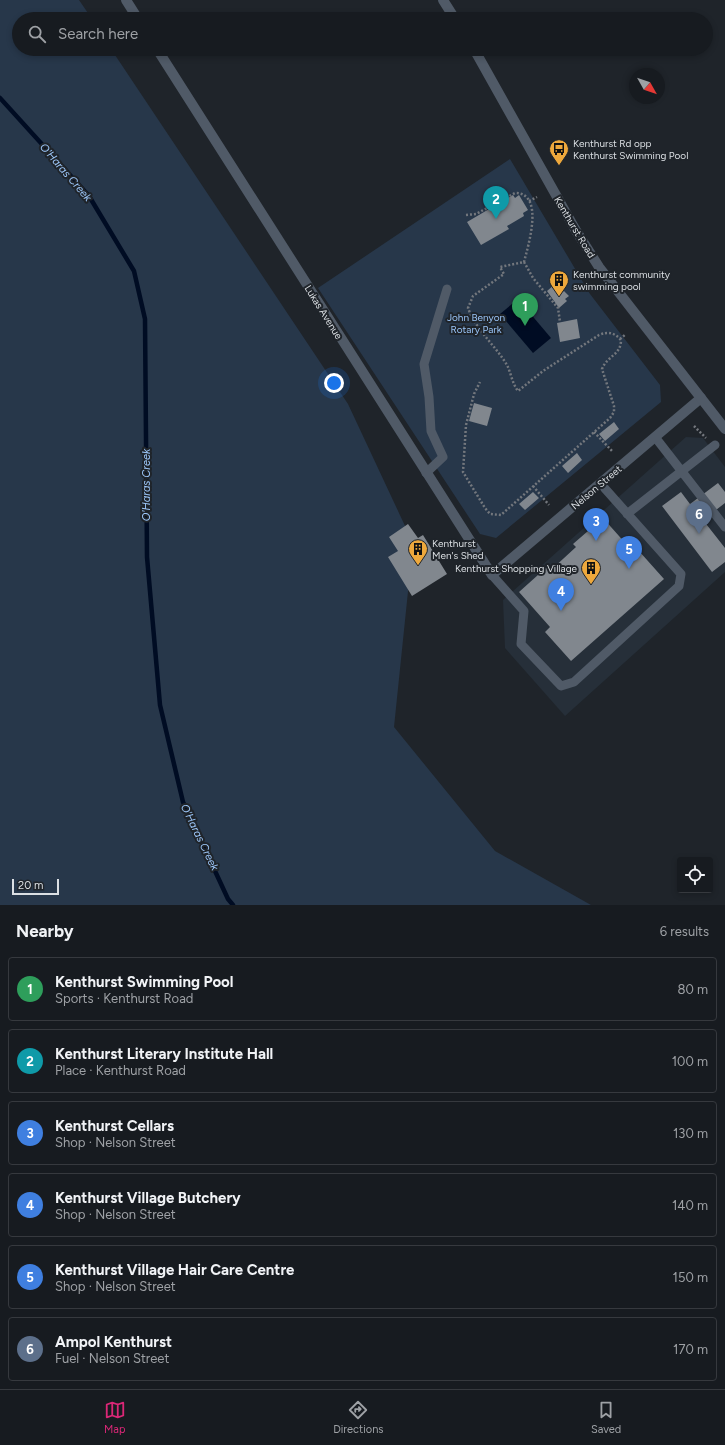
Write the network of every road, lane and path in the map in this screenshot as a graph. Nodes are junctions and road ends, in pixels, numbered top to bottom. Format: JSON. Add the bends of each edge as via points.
{"nodes":[{"id":1,"x":126,"y":0,"type":"edge"},
{"id":2,"x":443,"y":0,"type":"edge"},
{"id":3,"x":134,"y":12,"type":"edge"},
{"id":4,"x":451,"y":12,"type":"edge"},
{"id":5,"x":161,"y":56,"type":"edge"},
{"id":6,"x":478,"y":56,"type":"edge"},
{"id":7,"x":537,"y":197,"type":"dead end"},
{"id":8,"x":529,"y":202,"type":"junction"},
{"id":9,"x":466,"y":215,"type":"dead end"},
{"id":10,"x":524,"y":262,"type":"junction"},
{"id":11,"x":447,"y":289,"type":"dead end"},
{"id":12,"x":560,"y":322,"type":"dead end"},
{"id":13,"x":626,"y":334,"type":"dead end"},
{"id":14,"x":620,"y":338,"type":"junction"},
{"id":15,"x":480,"y":382,"type":"dead end"},
{"id":16,"x":701,"y":398,"type":"junction"},
{"id":17,"x":725,"y":429,"type":"edge"},
{"id":18,"x":594,"y":432,"type":"junction"},
{"id":19,"x":655,"y":437,"type":"junction"},
{"id":20,"x":715,"y":445,"type":"dead end"},
{"id":21,"x":613,"y":452,"type":"dead end"},
{"id":22,"x":682,"y":471,"type":"junction"},
{"id":23,"x":426,"y":473,"type":"junction"},
{"id":24,"x":600,"y":484,"type":"junction"},
{"id":25,"x":533,"y":486,"type":"junction"},
{"id":26,"x":550,"y":505,"type":"dead end"},
{"id":27,"x":627,"y":514,"type":"junction"},
{"id":28,"x":725,"y":526,"type":"edge"},
{"id":29,"x":492,"y":575,"type":"junction"}],
"edges":[{"from":1,"to":3,"type":"street"},
{"from":2,"to":4,"type":"street"},
{"from":5,"to":23,"type":"street","name":"Lukas Avenue"},
{"from":6,"to":16,"type":"street","name":"Kenthurst Road","via":[[599,267]]},
{"from":7,"to":8,"type":"path"},
{"from":8,"to":9,"type":"path","via":[[525,196],[515,193],[476,214]]},
{"from":8,"to":10,"type":"path","via":[[533,220]]},
{"from":10,"to":12,"type":"path","via":[[533,278],[558,308]]},
{"from":10,"to":14,"type":"path","via":[[500,267],[504,274],[473,296],[468,308],[483,334],[507,365],[518,391],[543,371],[598,335],[612,333]]},
{"from":11,"to":23,"type":"lane","via":[[424,364],[431,431],[443,457]]},
{"from":13,"to":14,"type":"path"},
{"from":14,"to":18,"type":"path","via":[[621,346],[604,363],[602,369],[614,412]]},
{"from":15,"to":25,"type":"path","via":[[466,425],[463,472],[466,478],[485,508],[490,514],[496,515],[501,515]]},
{"from":16,"to":17,"type":"street","name":"Kenthurst Road"},
{"from":16,"to":19,"type":"street","name":"Nelson Street"},
{"from":18,"to":21,"type":"path"},
{"from":18,"to":25,"type":"path"},
{"from":19,"to":22,"type":"lane"},
{"from":19,"to":24,"type":"street","name":"Nelson Street"},
{"from":20,"to":22,"type":"lane"},
{"from":22,"to":27,"type":"lane"},
{"from":22,"to":28,"type":"lane"},
{"from":23,"to":29,"type":"street","name":"Lukas Avenue"},
{"from":24,"to":27,"type":"lane"},
{"from":24,"to":29,"type":"street","name":"Nelson Street"},
{"from":25,"to":26,"type":"path"},
{"from":27,"to":29,"type":"lane","via":[[681,574],[679,586],[574,682],[561,686],[521,644],[524,611]]}]}
